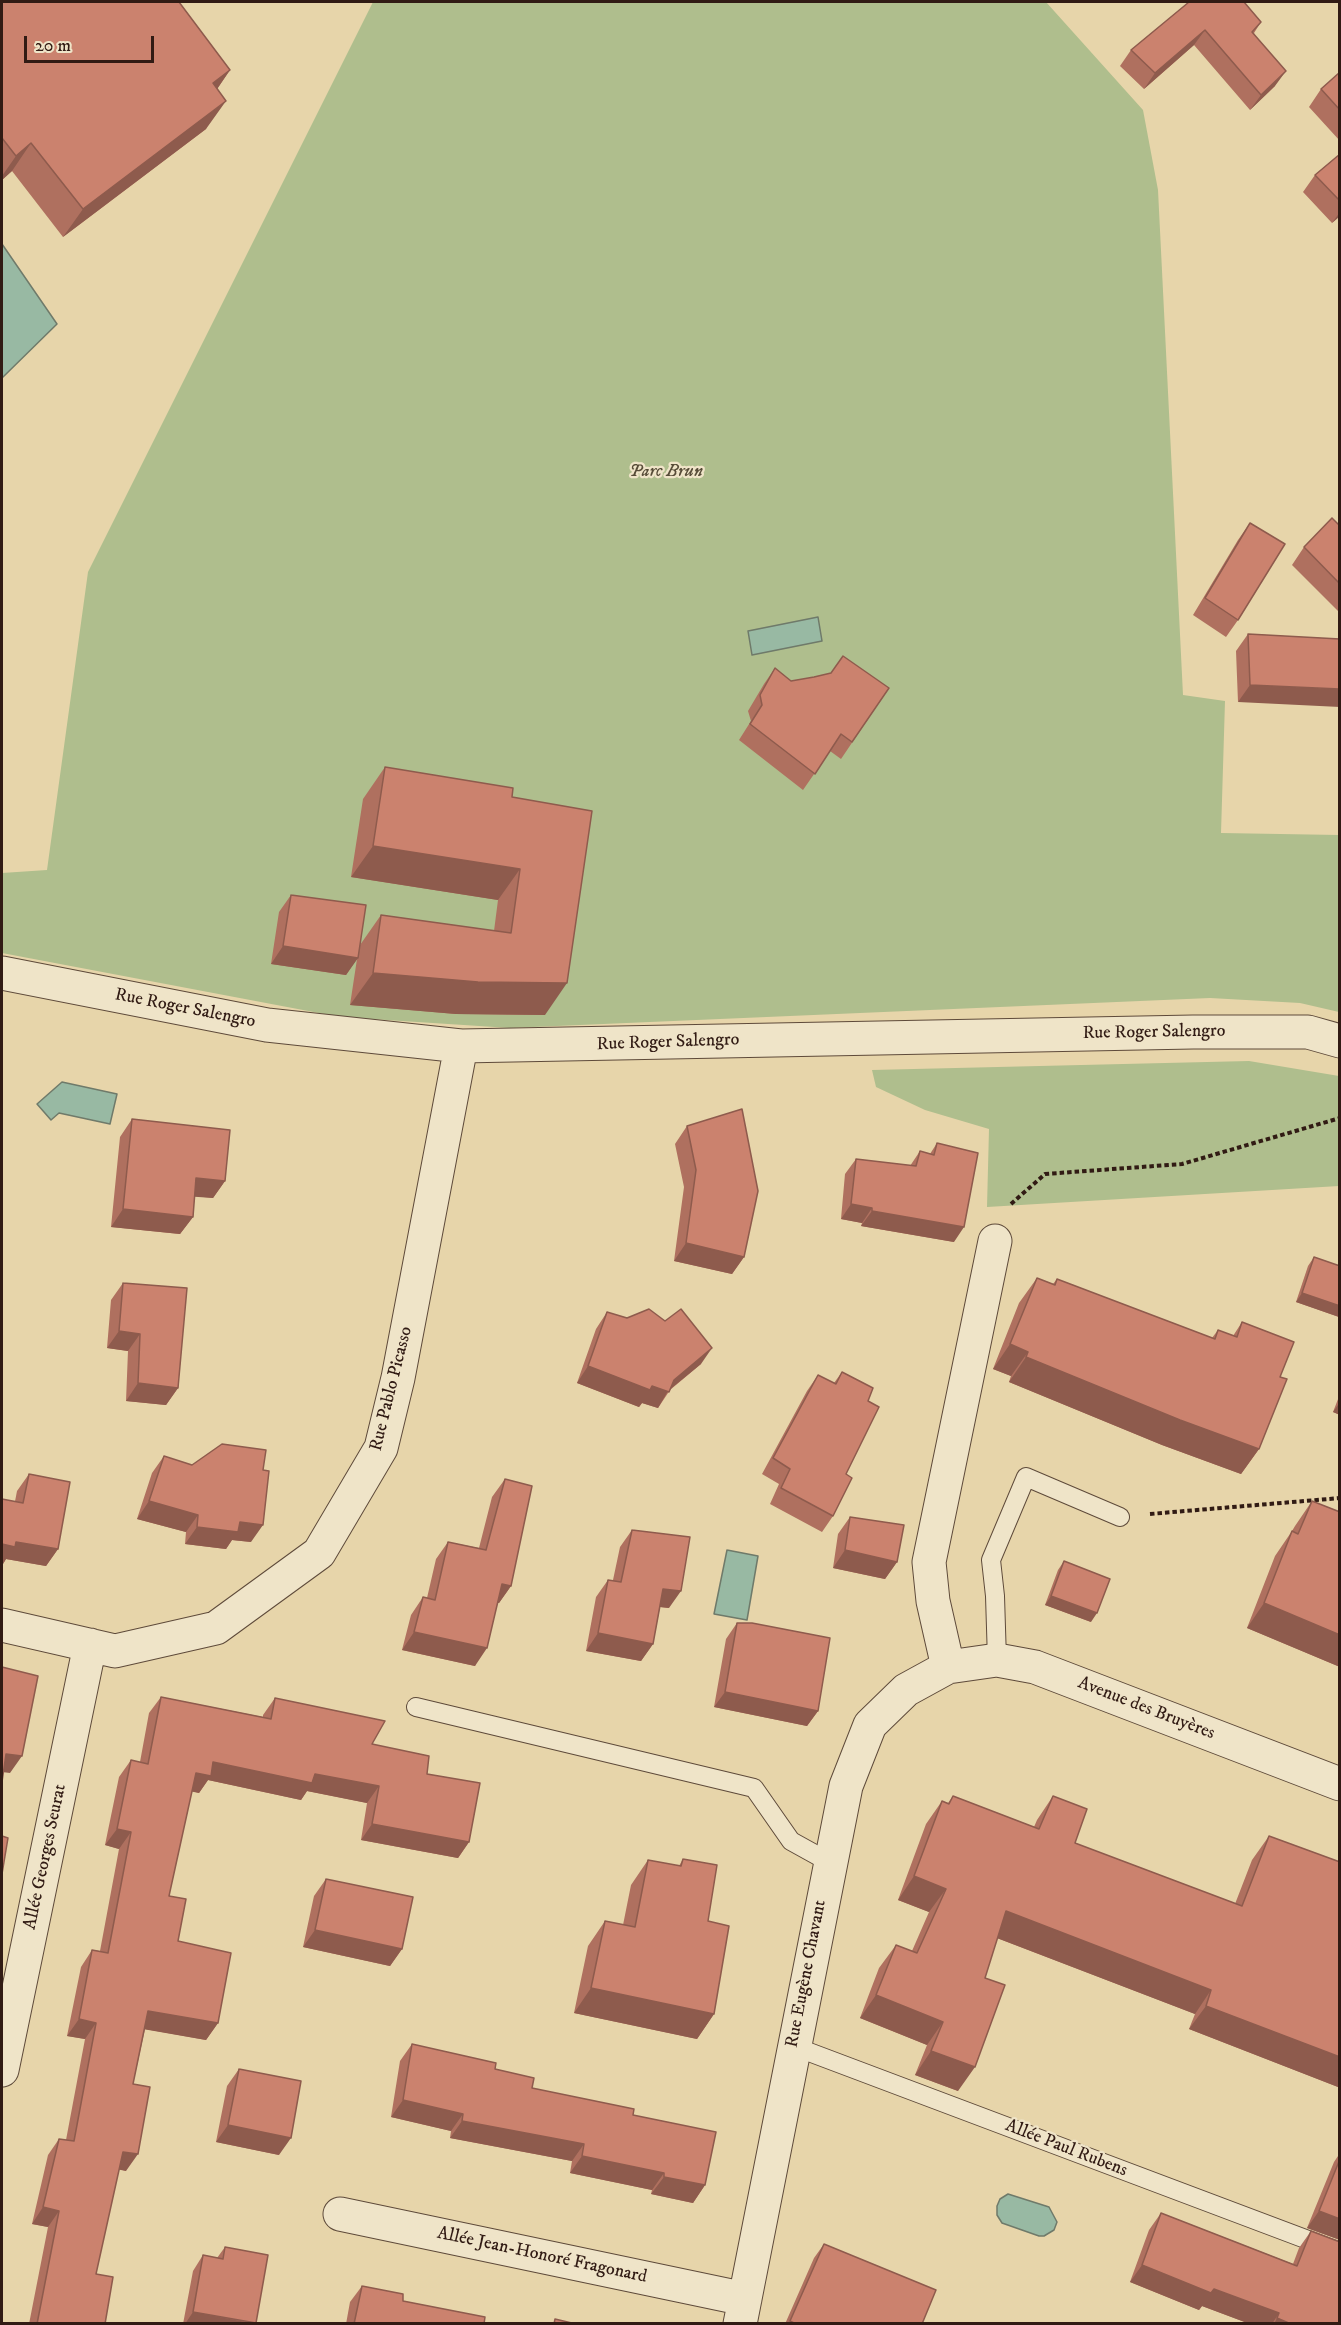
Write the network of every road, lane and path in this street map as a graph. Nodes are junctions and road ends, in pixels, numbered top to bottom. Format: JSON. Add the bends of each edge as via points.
{"nodes":[{"id":1,"x":2,"y":972,"type":"edge"},
{"id":2,"x":1340,"y":1041,"type":"edge"},
{"id":3,"x":461,"y":1046,"type":"junction"},
{"id":4,"x":1340,"y":1118,"type":"edge"},
{"id":5,"x":1006,"y":1208,"type":"dead end"},
{"id":6,"x":995,"y":1241,"type":"dead end"},
{"id":7,"x":1340,"y":1498,"type":"edge"},
{"id":8,"x":1120,"y":1517,"type":"joint"},
{"id":9,"x":2,"y":1625,"type":"edge"},
{"id":10,"x":90,"y":1645,"type":"junction"},
{"id":11,"x":997,"y":1660,"type":"junction"},
{"id":12,"x":948,"y":1667,"type":"junction"},
{"id":13,"x":416,"y":1707,"type":"dead end"},
{"id":14,"x":1340,"y":1784,"type":"edge"},
{"id":15,"x":829,"y":1862,"type":"junction"},
{"id":16,"x":11,"y":1976,"type":"edge"},
{"id":17,"x":793,"y":2046,"type":"junction"},
{"id":18,"x":2,"y":2070,"type":"edge"},
{"id":19,"x":340,"y":2214,"type":"dead end"},
{"id":20,"x":1340,"y":2252,"type":"edge"},
{"id":21,"x":743,"y":2311,"type":"edge"}],
"edges":[{"from":1,"to":3,"type":"street","name":"Rue Roger Salengro","via":[[267,1025]]},
{"from":2,"to":3,"type":"street","name":"Rue Roger Salengro","via":[[1308,1032],[1193,1032]]},
{"from":3,"to":10,"type":"street","name":"Rue Pablo Picasso","via":[[398,1378],[381,1448],[319,1553],[216,1628],[115,1651]]},
{"from":4,"to":5,"type":"path","via":[[1182,1164],[1045,1174]]},
{"from":6,"to":12,"type":"street","via":[[928,1562]]},
{"from":7,"to":8,"type":"path"},
{"from":8,"to":11,"type":"lane","via":[[1026,1477],[991,1560]]},
{"from":9,"to":10,"type":"street","name":"Rue Pablo Picasso"},
{"from":10,"to":16,"type":"street","name":"Allée Georges Seurat"},
{"from":11,"to":12,"type":"street","name":"Avenue des Bruyères"},
{"from":11,"to":14,"type":"street","name":"Avenue des Bruyères","via":[[1035,1667]]},
{"from":12,"to":15,"type":"street","name":"Rue Eugène Chavant","via":[[906,1690],[870,1725],[846,1786]]},
{"from":13,"to":15,"type":"lane","via":[[754,1788],[791,1841]]},
{"from":15,"to":17,"type":"street","name":"Rue Eugène Chavant"},
{"from":16,"to":18,"type":"street","name":"Allée Georges Seurat"},
{"from":17,"to":20,"type":"lane","name":"Allée Paul Rubens"},
{"from":17,"to":21,"type":"street","name":"Rue Eugène Chavant"},
{"from":19,"to":21,"type":"street","name":"Allée Jean-Honoré Fragonard"}]}
